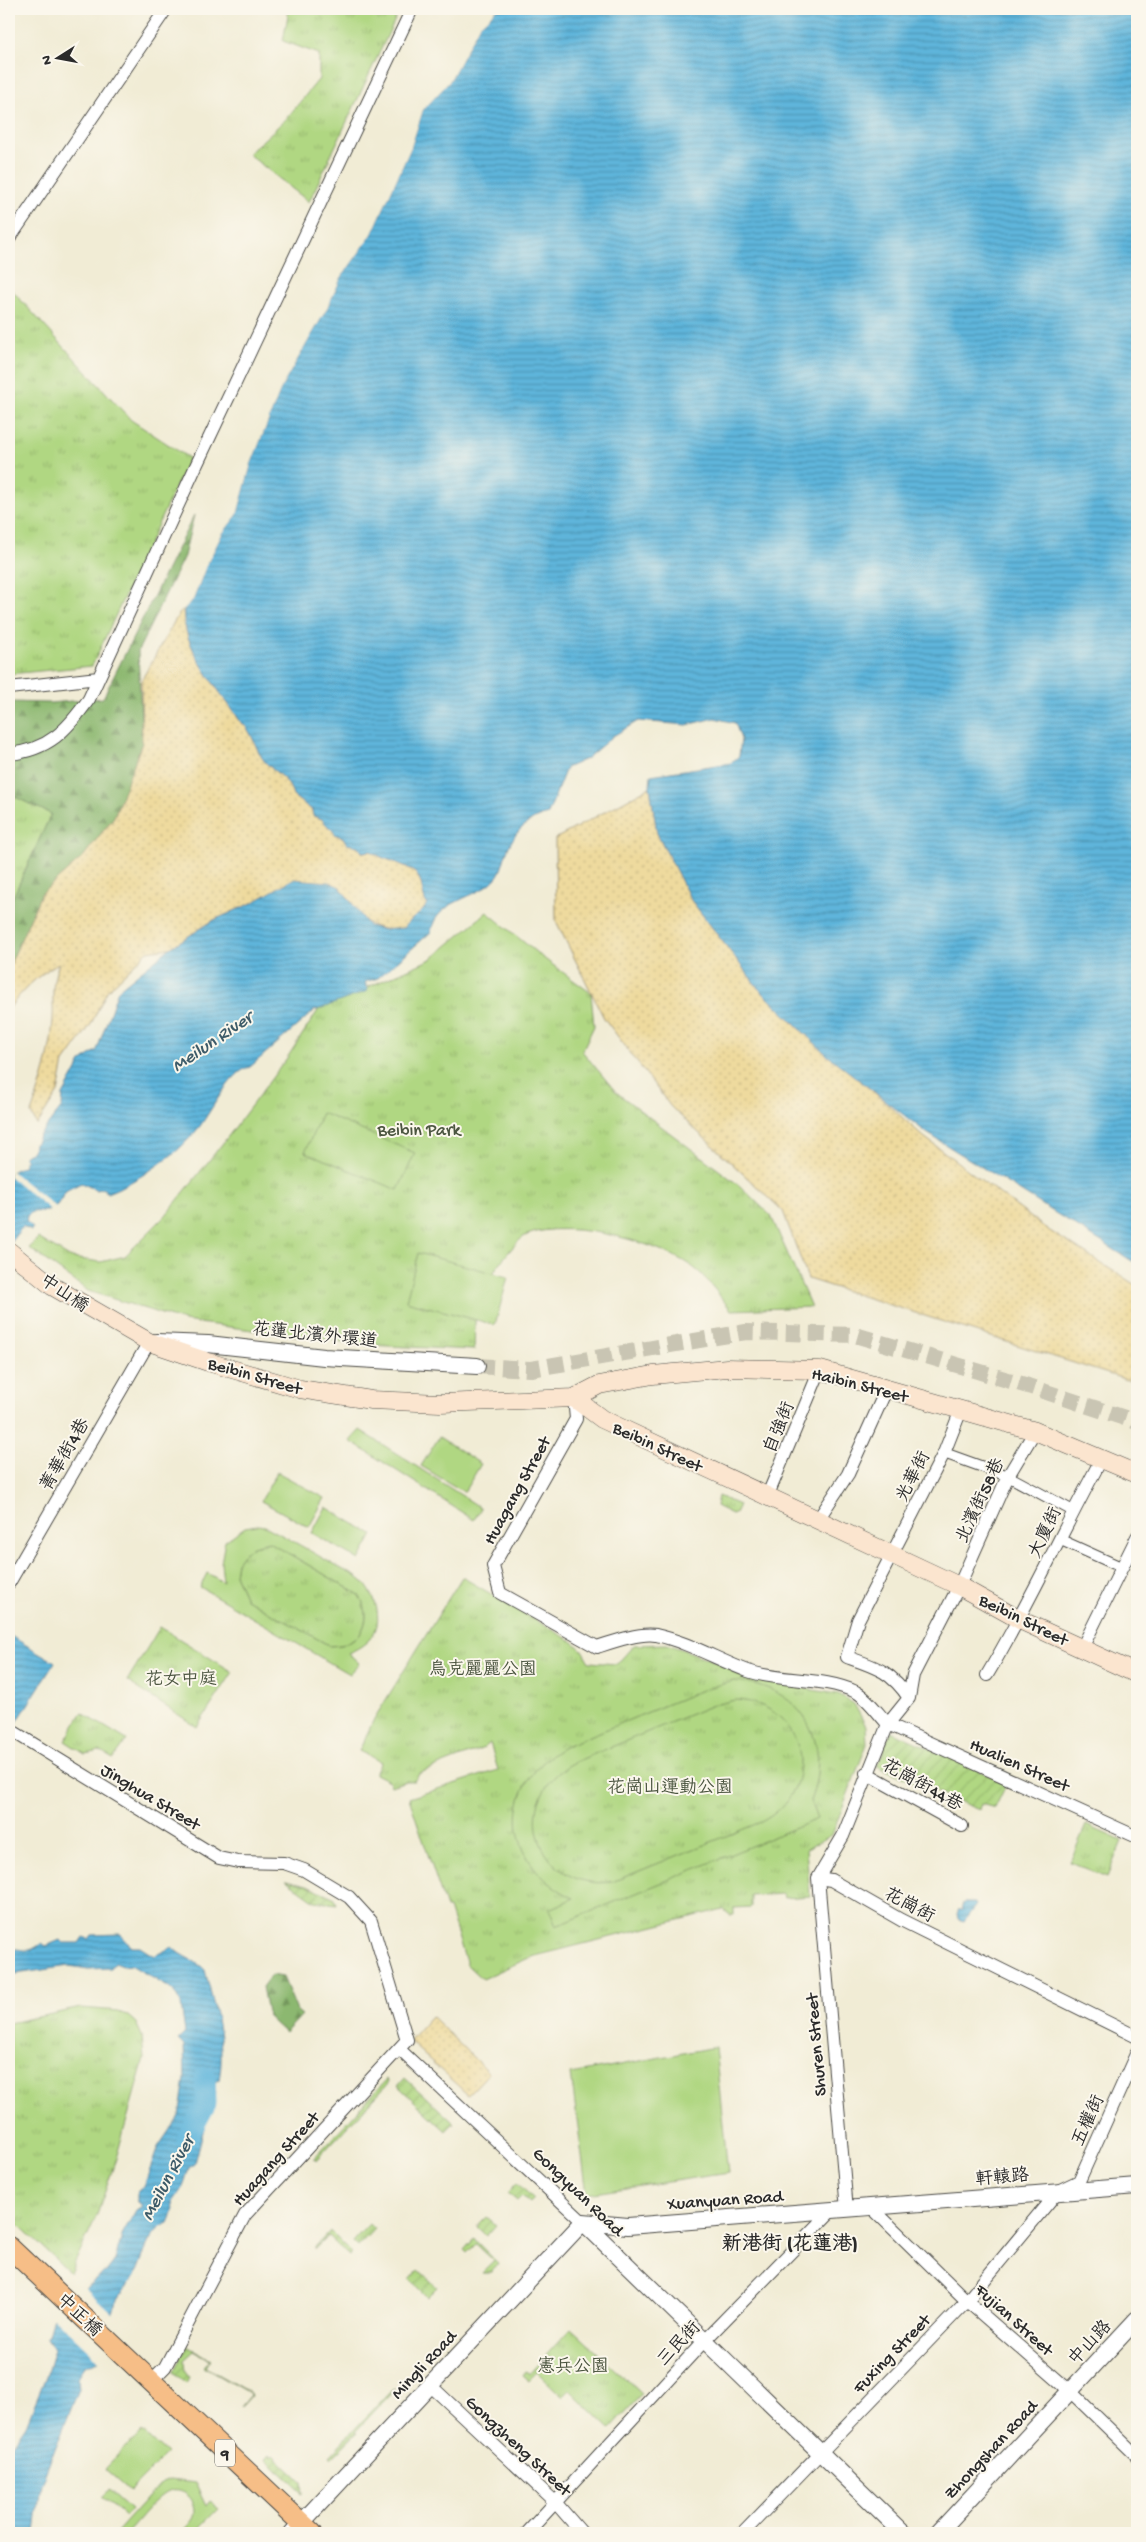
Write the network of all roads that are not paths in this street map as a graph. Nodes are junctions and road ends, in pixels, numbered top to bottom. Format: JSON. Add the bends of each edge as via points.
{"nodes":[{"id":1,"x":164,"y":9,"type":"edge"},
{"id":2,"x":412,"y":9,"type":"edge"},
{"id":3,"x":9,"y":239,"type":"edge"},
{"id":4,"x":98,"y":678,"type":"junction"},
{"id":5,"x":9,"y":688,"type":"edge"},
{"id":6,"x":9,"y":754,"type":"edge"},
{"id":7,"x":9,"y":1251,"type":"edge"},
{"id":8,"x":149,"y":1342,"type":"junction"},
{"id":9,"x":476,"y":1366,"type":"tunnel mouth"},
{"id":10,"x":820,"y":1370,"type":"junction"},
{"id":11,"x":887,"y":1388,"type":"junction"},
{"id":12,"x":574,"y":1398,"type":"junction"},
{"id":13,"x":961,"y":1410,"type":"junction"},
{"id":14,"x":1035,"y":1431,"type":"junction"},
{"id":15,"x":944,"y":1453,"type":"junction"},
{"id":16,"x":1100,"y":1460,"type":"junction"},
{"id":17,"x":1137,"y":1474,"type":"edge"},
{"id":18,"x":1008,"y":1476,"type":"junction"},
{"id":19,"x":767,"y":1497,"type":"junction"},
{"id":20,"x":1073,"y":1511,"type":"junction"},
{"id":21,"x":817,"y":1521,"type":"junction"},
{"id":22,"x":1137,"y":1537,"type":"edge"},
{"id":23,"x":1061,"y":1540,"type":"junction"},
{"id":24,"x":891,"y":1556,"type":"junction"},
{"id":25,"x":1121,"y":1566,"type":"junction"},
{"id":26,"x":9,"y":1583,"type":"edge"},
{"id":27,"x":959,"y":1586,"type":"junction"},
{"id":28,"x":1020,"y":1620,"type":"junction"},
{"id":29,"x":1082,"y":1648,"type":"junction"},
{"id":30,"x":1137,"y":1674,"type":"edge"},
{"id":31,"x":987,"y":1675,"type":"dead end"},
{"id":32,"x":909,"y":1698,"type":"junction"},
{"id":33,"x":888,"y":1724,"type":"junction"},
{"id":34,"x":9,"y":1729,"type":"edge"},
{"id":35,"x":866,"y":1773,"type":"junction"},
{"id":36,"x":962,"y":1826,"type":"dead end"},
{"id":37,"x":1137,"y":1837,"type":"edge"},
{"id":38,"x":818,"y":1878,"type":"junction"},
{"id":39,"x":1137,"y":2037,"type":"edge"},
{"id":40,"x":399,"y":2049,"type":"junction"},
{"id":41,"x":1137,"y":2053,"type":"edge"},
{"id":42,"x":1137,"y":2186,"type":"edge"},
{"id":43,"x":1058,"y":2192,"type":"junction"},
{"id":44,"x":870,"y":2206,"type":"junction"},
{"id":45,"x":847,"y":2210,"type":"junction"},
{"id":46,"x":830,"y":2212,"type":"junction"},
{"id":47,"x":583,"y":2222,"type":"junction"},
{"id":48,"x":9,"y":2246,"type":"edge"},
{"id":49,"x":968,"y":2301,"type":"junction"},
{"id":50,"x":1137,"y":2319,"type":"edge"},
{"id":51,"x":704,"y":2341,"type":"junction"},
{"id":52,"x":151,"y":2381,"type":"junction"},
{"id":53,"x":430,"y":2385,"type":"junction"},
{"id":54,"x":1070,"y":2391,"type":"junction"},
{"id":55,"x":819,"y":2452,"type":"junction"},
{"id":56,"x":1137,"y":2456,"type":"edge"},
{"id":57,"x":556,"y":2502,"type":"junction"},
{"id":58,"x":302,"y":2530,"type":"edge"},
{"id":59,"x":527,"y":2533,"type":"edge"},
{"id":60,"x":582,"y":2533,"type":"edge"},
{"id":61,"x":743,"y":2533,"type":"edge"},
{"id":62,"x":903,"y":2533,"type":"edge"},
{"id":63,"x":938,"y":2533,"type":"edge"}],
"edges":[{"from":1,"to":3,"type":"street"},
{"from":2,"to":4,"type":"street"},
{"from":4,"to":5,"type":"street"},
{"from":4,"to":6,"type":"street","via":[[89,699],[70,726],[47,744]]},
{"from":7,"to":8,"type":"main road","name":"中山橋","via":[[52,1286]]},
{"from":8,"to":9,"type":"street","name":"花蓮北濱外環道"},
{"from":8,"to":12,"type":"main road","name":"Beibin Street","via":[[300,1389],[371,1400],[440,1403]]},
{"from":8,"to":26,"type":"street","name":"菁華街4巷"},
{"from":10,"to":11,"type":"main road","name":"Haibin Street"},
{"from":10,"to":12,"type":"main road","name":"Haibin Street","via":[[727,1368],[653,1375],[599,1385]]},
{"from":10,"to":19,"type":"street","name":"自強街"},
{"from":11,"to":13,"type":"main road","name":"Haibin Street"},
{"from":11,"to":21,"type":"street","via":[[848,1474]]},
{"from":12,"to":19,"type":"main road","name":"Beibin Street","via":[[602,1419]]},
{"from":12,"to":33,"type":"street","name":"Huagang Street","via":[[576,1419],[493,1566],[500,1593],[597,1647],[616,1640],[654,1635],[748,1671],[838,1685],[858,1693]]},
{"from":13,"to":14,"type":"main road","name":"Haibin Street"},
{"from":13,"to":15,"type":"street","name":"光華街"},
{"from":14,"to":16,"type":"main road","name":"Haibin Street"},
{"from":14,"to":18,"type":"street","name":"北濱街58巷"},
{"from":15,"to":18,"type":"street"},
{"from":15,"to":24,"type":"street","name":"光華街"},
{"from":16,"to":17,"type":"main road","name":"Haibin Street"},
{"from":16,"to":20,"type":"street","name":"大廈街"},
{"from":18,"to":20,"type":"street"},
{"from":18,"to":27,"type":"street","name":"北濱街58巷"},
{"from":19,"to":21,"type":"main road","name":"Beibin Street"},
{"from":20,"to":23,"type":"street","name":"大廈街"},
{"from":21,"to":24,"type":"main road","name":"Beibin Street"},
{"from":22,"to":25,"type":"street"},
{"from":23,"to":25,"type":"street"},
{"from":23,"to":28,"type":"street","name":"大廈街"},
{"from":24,"to":27,"type":"main road","name":"Beibin Street"},
{"from":24,"to":32,"type":"street","name":"光華街","via":[[853,1631],[847,1657],[877,1668],[897,1681]]},
{"from":25,"to":29,"type":"street"},
{"from":27,"to":28,"type":"main road","name":"Beibin Street"},
{"from":27,"to":32,"type":"street","name":"北濱街58巷","via":[[913,1675]]},
{"from":28,"to":29,"type":"main road","name":"Beibin Street"},
{"from":28,"to":31,"type":"street","name":"大廈街"},
{"from":29,"to":30,"type":"main road","name":"Beibin Street"},
{"from":32,"to":33,"type":"street"},
{"from":33,"to":35,"type":"street"},
{"from":33,"to":37,"type":"street","name":"Hualien Street"},
{"from":34,"to":40,"type":"street","name":"Jinghua Street","via":[[219,1858],[238,1862],[284,1863],[304,1870],[349,1897],[371,1921],[407,2040]]},
{"from":35,"to":36,"type":"street","name":"花崗街44巷"},
{"from":35,"to":38,"type":"street","via":[[843,1836]]},
{"from":38,"to":39,"type":"street","name":"花崗街","via":[[832,1880],[901,1920]]},
{"from":38,"to":45,"type":"street","name":"Shuren Street"},
{"from":40,"to":47,"type":"street","name":"Gongyuan Road"},
{"from":40,"to":52,"type":"street","name":"Huagang Street","via":[[245,2215],[164,2366]]},
{"from":41,"to":43,"type":"street","name":"五權街","via":[[1079,2182]]},
{"from":42,"to":43,"type":"street","name":"軒轅路"},
{"from":43,"to":44,"type":"street","name":"軒轅路"},
{"from":43,"to":49,"type":"street","name":"Fuxing Street"},
{"from":44,"to":45,"type":"street","name":"Xuanyuan Road"},
{"from":44,"to":49,"type":"street","name":"Fujian Street"},
{"from":45,"to":46,"type":"street","name":"Xuanyuan Road"},
{"from":46,"to":47,"type":"street","name":"Xuanyuan Road","via":[[628,2226]]},
{"from":46,"to":51,"type":"street","name":"三民街"},
{"from":47,"to":51,"type":"street","name":"Gongyuan Road"},
{"from":47,"to":53,"type":"street","name":"Mingli Road"},
{"from":48,"to":52,"type":"main road","name":"中正橋","number":"9"},
{"from":49,"to":54,"type":"street","name":"Fujian Street"},
{"from":49,"to":55,"type":"street","name":"Fuxing Street"},
{"from":50,"to":54,"type":"street","name":"中山路"},
{"from":51,"to":55,"type":"street","name":"Gongyuan Road"},
{"from":51,"to":57,"type":"street","name":"三民街"},
{"from":52,"to":58,"type":"main road","number":"9"},
{"from":53,"to":57,"type":"street","name":"Gongzheng Street"},
{"from":53,"to":58,"type":"street","name":"Mingli Road"},
{"from":54,"to":56,"type":"street","name":"Fujian Street"},
{"from":54,"to":63,"type":"street","name":"Zhongshan Road"},
{"from":55,"to":61,"type":"street","name":"Fuxing Street"},
{"from":55,"to":62,"type":"street","name":"Gongyuan Road"},
{"from":57,"to":59,"type":"street","name":"三民街"},
{"from":57,"to":60,"type":"street","name":"Gongzheng Street"}]}
